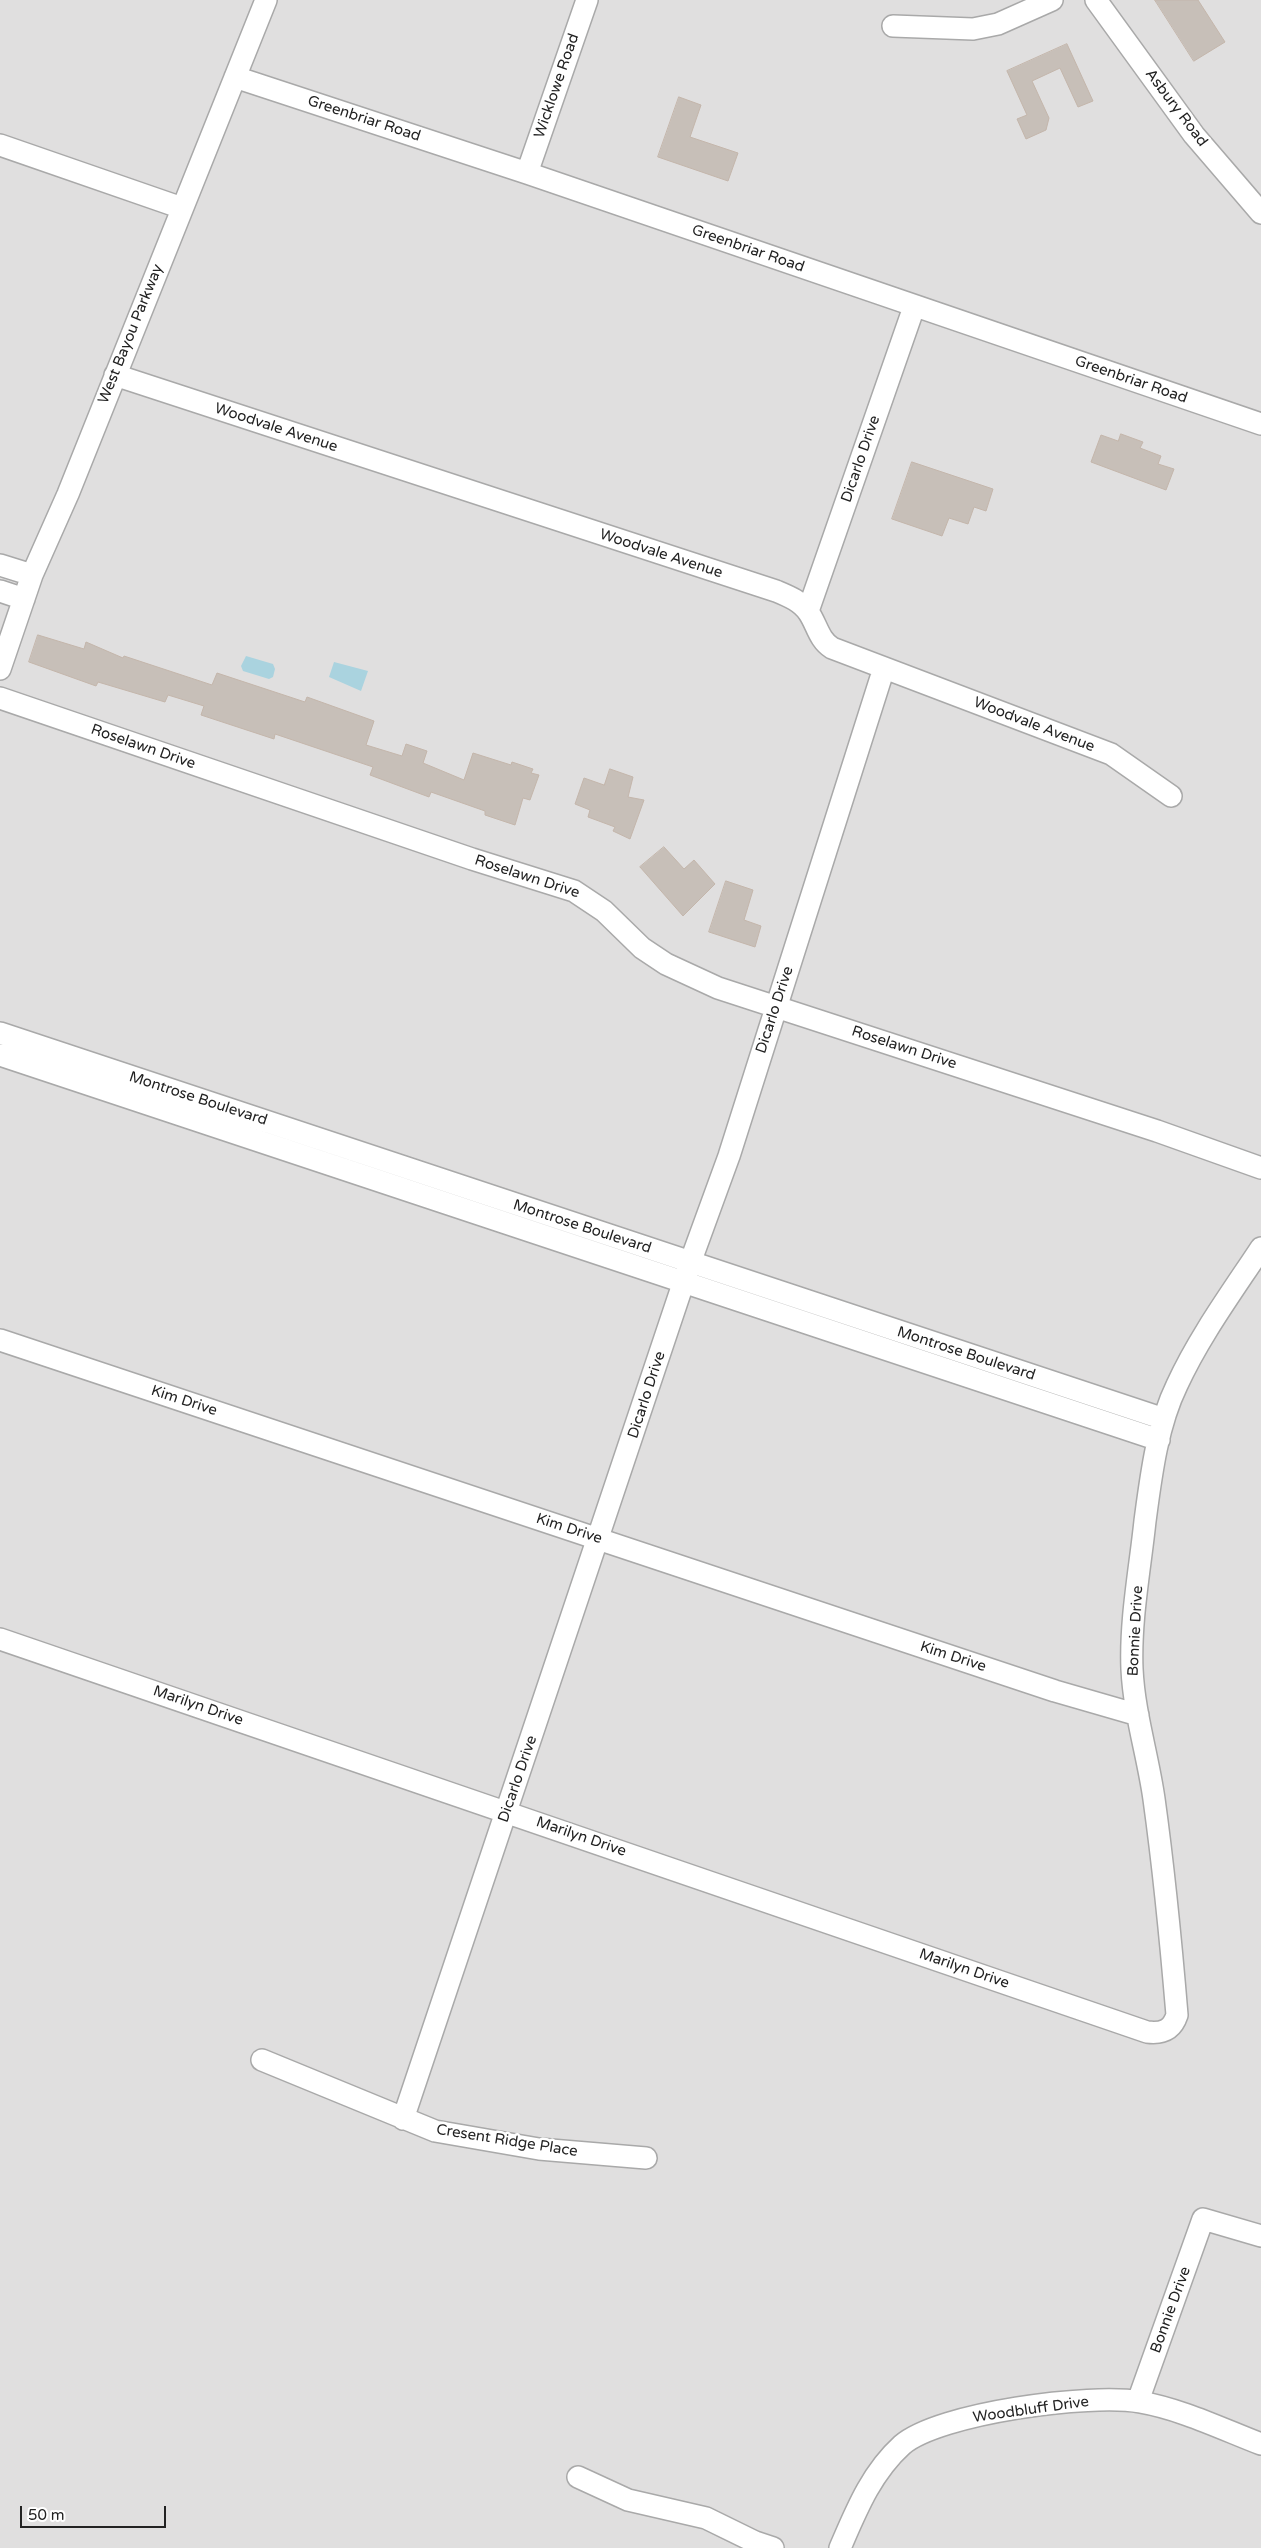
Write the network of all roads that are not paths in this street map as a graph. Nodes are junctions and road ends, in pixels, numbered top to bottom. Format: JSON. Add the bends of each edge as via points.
{"nodes":[{"id":1,"x":266,"y":0,"type":"edge"},
{"id":2,"x":587,"y":0,"type":"edge"},
{"id":3,"x":1052,"y":0,"type":"edge"},
{"id":4,"x":1096,"y":0,"type":"edge"},
{"id":5,"x":893,"y":26,"type":"dead end"},
{"id":6,"x":234,"y":76,"type":"junction"},
{"id":7,"x":0,"y":145,"type":"edge"},
{"id":8,"x":527,"y":173,"type":"junction"},
{"id":9,"x":182,"y":208,"type":"junction"},
{"id":10,"x":1261,"y":213,"type":"edge"},
{"id":11,"x":914,"y":307,"type":"junction"},
{"id":12,"x":115,"y":375,"type":"junction"},
{"id":13,"x":1261,"y":424,"type":"edge"},
{"id":14,"x":0,"y":565,"type":"edge"},
{"id":15,"x":32,"y":575,"type":"junction"},
{"id":16,"x":0,"y":591,"type":"edge"},
{"id":17,"x":24,"y":599,"type":"junction"},
{"id":18,"x":808,"y":611,"type":"junction"},
{"id":19,"x":884,"y":668,"type":"junction"},
{"id":20,"x":0,"y":669,"type":"edge"},
{"id":21,"x":0,"y":698,"type":"edge"},
{"id":22,"x":1171,"y":796,"type":"dead end"},
{"id":23,"x":776,"y":1006,"type":"junction"},
{"id":24,"x":0,"y":1033,"type":"edge"},
{"id":25,"x":0,"y":1055,"type":"edge"},
{"id":26,"x":1261,"y":1168,"type":"edge"},
{"id":27,"x":1261,"y":1248,"type":"edge"},
{"id":28,"x":687,"y":1272,"type":"junction"},
{"id":29,"x":0,"y":1340,"type":"edge"},
{"id":30,"x":1164,"y":1419,"type":"junction"},
{"id":31,"x":1159,"y":1440,"type":"junction"},
{"id":32,"x":599,"y":1539,"type":"junction"},
{"id":33,"x":0,"y":1639,"type":"edge"},
{"id":34,"x":1138,"y":1715,"type":"junction"},
{"id":35,"x":507,"y":1812,"type":"junction"},
{"id":36,"x":1163,"y":2032,"type":"joint"},
{"id":37,"x":262,"y":2060,"type":"dead end"},
{"id":38,"x":403,"y":2119,"type":"junction"},
{"id":39,"x":646,"y":2158,"type":"dead end"},
{"id":40,"x":1261,"y":2236,"type":"edge"},
{"id":41,"x":1138,"y":2401,"type":"junction"},
{"id":42,"x":1261,"y":2444,"type":"edge"},
{"id":43,"x":578,"y":2477,"type":"dead end"},
{"id":44,"x":773,"y":2548,"type":"edge"},
{"id":45,"x":840,"y":2548,"type":"edge"}],
"edges":[{"from":1,"to":6,"type":"street","name":"West Bayou Parkway"},
{"from":2,"to":8,"type":"street","name":"Wicklowe Road"},
{"from":3,"to":5,"type":"street","via":[[998,24],[974,29]]},
{"from":4,"to":10,"type":"street","name":"Asbury Road","via":[[1194,135]]},
{"from":6,"to":8,"type":"street","name":"Greenbriar Road"},
{"from":6,"to":9,"type":"street","name":"West Bayou Parkway"},
{"from":7,"to":9,"type":"street"},
{"from":8,"to":11,"type":"street","name":"Greenbriar Road"},
{"from":9,"to":12,"type":"street","name":"West Bayou Parkway"},
{"from":11,"to":13,"type":"street","name":"Greenbriar Road"},
{"from":11,"to":18,"type":"street","name":"Dicarlo Drive"},
{"from":12,"to":15,"type":"street","name":"West Bayou Parkway"},
{"from":12,"to":18,"type":"street","name":"Woodvale Avenue","via":[[776,591],[797,601]]},
{"from":14,"to":15,"type":"street"},
{"from":15,"to":17,"type":"street","name":"West Bayou Parkway"},
{"from":16,"to":17,"type":"street"},
{"from":17,"to":20,"type":"street","name":"West Bayou Parkway"},
{"from":18,"to":19,"type":"street","name":"Woodvale Avenue","via":[[827,645]]},
{"from":19,"to":22,"type":"street","name":"Woodvale Avenue","via":[[1111,754]]},
{"from":19,"to":23,"type":"street","name":"Dicarlo Drive"},
{"from":21,"to":23,"type":"street","name":"Roselawn Drive","via":[[462,856],[574,891],[604,910],[642,948],[666,964],[710,985]]},
{"from":23,"to":26,"type":"street","name":"Roselawn Drive"},
{"from":23,"to":28,"type":"street","name":"Dicarlo Drive","via":[[729,1156]]},
{"from":24,"to":28,"type":"street","name":"Montrose Boulevard"},
{"from":25,"to":28,"type":"street","name":"Montrose Boulevard"},
{"from":27,"to":30,"type":"street","name":"Bonnie Drive","via":[[1198,1346],[1176,1385]]},
{"from":28,"to":30,"type":"street","name":"Montrose Boulevard"},
{"from":28,"to":31,"type":"street","name":"Montrose Boulevard"},
{"from":28,"to":32,"type":"street","name":"Dicarlo Drive"},
{"from":29,"to":32,"type":"street","name":"Kim Drive"},
{"from":30,"to":31,"type":"street","name":"Bonnie Drive"},
{"from":31,"to":34,"type":"street","name":"Bonnie Drive","via":[[1149,1494],[1133,1636],[1132,1668]]},
{"from":32,"to":34,"type":"street","name":"Kim Drive","via":[[1055,1691]]},
{"from":32,"to":35,"type":"street","name":"Dicarlo Drive"},
{"from":33,"to":35,"type":"street","name":"Marilyn Drive"},
{"from":34,"to":36,"type":"street","name":"Bonnie Drive","via":[[1154,1801],[1177,2014],[1174,2024]]},
{"from":35,"to":36,"type":"street","name":"Marilyn Drive","via":[[1147,2032]]},
{"from":35,"to":38,"type":"street","name":"Dicarlo Drive"},
{"from":37,"to":38,"type":"street","name":"Cresent Ridge Place"},
{"from":38,"to":39,"type":"street","name":"Cresent Ridge Place","via":[[435,2131],[520,2146]]},
{"from":40,"to":41,"type":"street","name":"Bonnie Drive","via":[[1203,2219]]},
{"from":41,"to":42,"type":"street","name":"Woodbluff Drive"},
{"from":41,"to":45,"type":"street","name":"Woodbluff Drive","via":[[1040,2405],[954,2422],[915,2436],[874,2477]]},
{"from":43,"to":44,"type":"street","via":[[628,2500],[706,2518]]}]}
